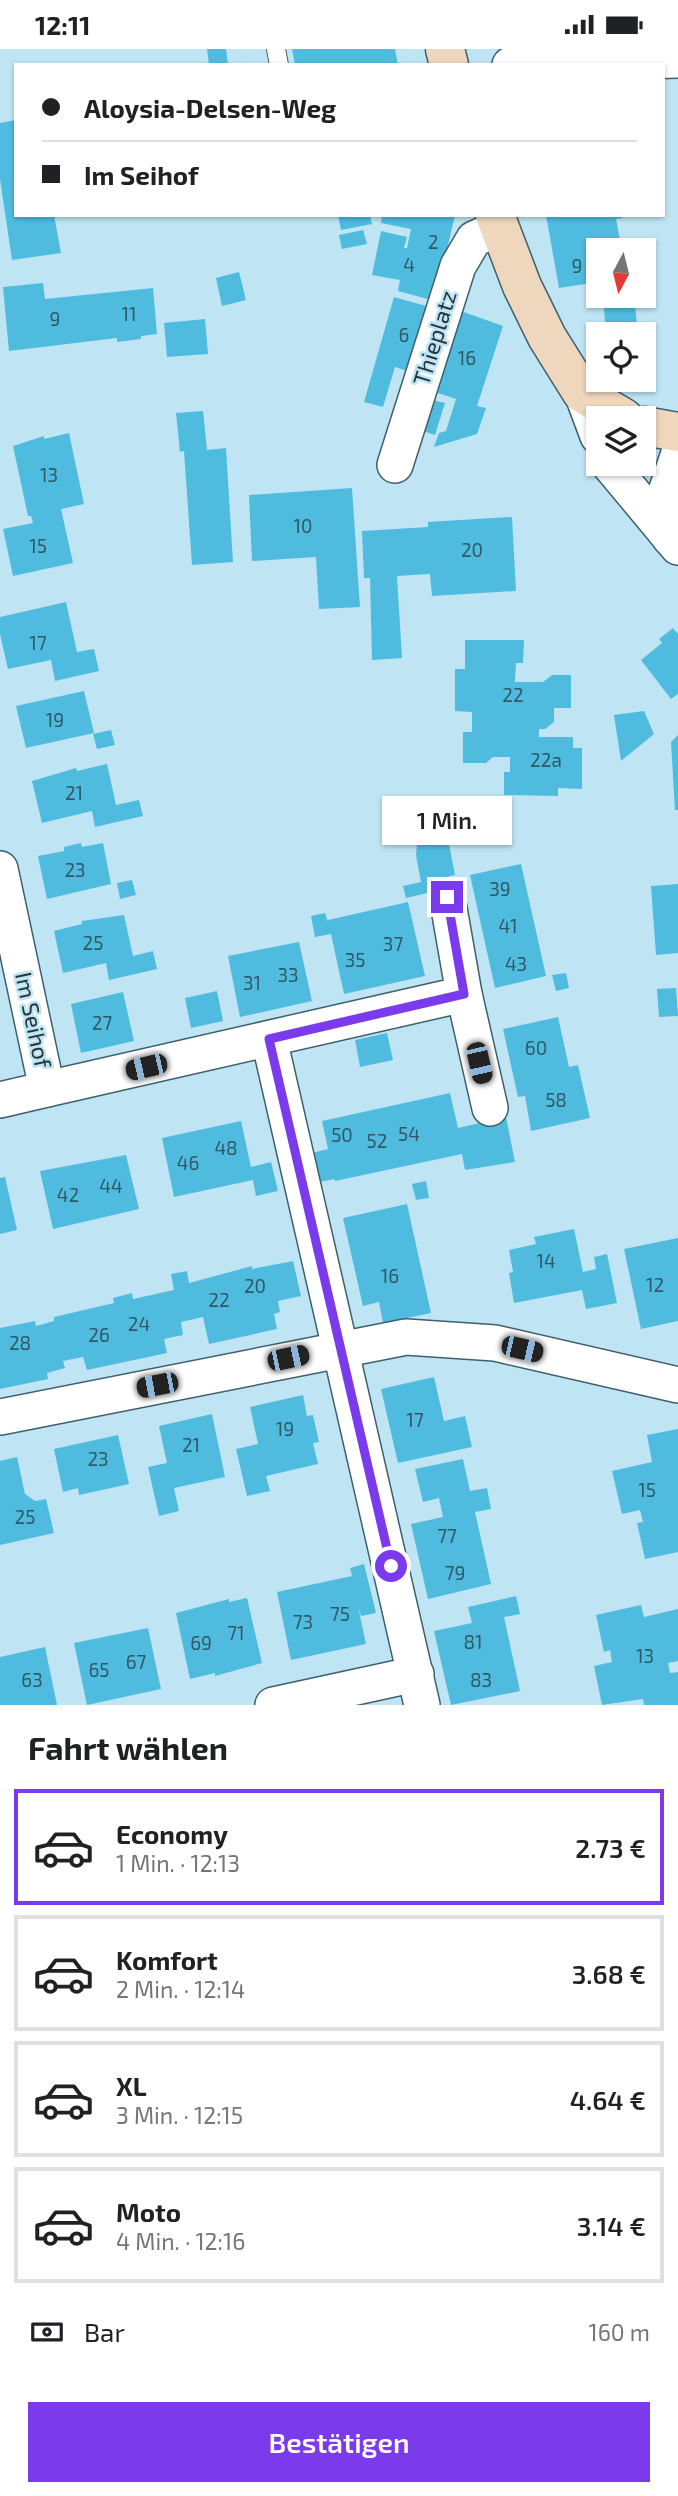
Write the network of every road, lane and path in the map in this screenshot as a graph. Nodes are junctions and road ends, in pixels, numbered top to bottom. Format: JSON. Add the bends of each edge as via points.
{"nodes":[{"id":1,"x":678,"y":60,"type":"edge"},
{"id":2,"x":577,"y":63,"type":"edge"},
{"id":3,"x":497,"y":222,"type":"edge"},
{"id":4,"x":582,"y":393,"type":"junction"},
{"id":5,"x":587,"y":406,"type":"edge"},
{"id":6,"x":604,"y":406,"type":"edge"},
{"id":7,"x":656,"y":428,"type":"edge"},
{"id":8,"x":678,"y":432,"type":"edge"},
{"id":9,"x":678,"y":456,"type":"edge"},
{"id":10,"x":396,"y":465,"type":"dead end"},
{"id":11,"x":619,"y":476,"type":"edge"},
{"id":12,"x":674,"y":542,"type":"edge"},
{"id":13,"x":0,"y":869,"type":"edge"},
{"id":14,"x":447,"y":897,"type":"dead end"},
{"id":15,"x":464,"y":994,"type":"junction"},
{"id":16,"x":269,"y":1039,"type":"junction"},
{"id":17,"x":47,"y":1089,"type":"junction"},
{"id":18,"x":0,"y":1100,"type":"edge"},
{"id":19,"x":489,"y":1108,"type":"dead end"},
{"id":20,"x":340,"y":1348,"type":"junction"},
{"id":21,"x":678,"y":1385,"type":"edge"},
{"id":22,"x":0,"y":1417,"type":"edge"},
{"id":23,"x":419,"y":1690,"type":"edge"},
{"id":24,"x":273,"y":1705,"type":"edge"}],
"edges":[{"from":1,"to":2,"type":"street"},
{"from":3,"to":4,"type":"main road","via":[[547,337]]},
{"from":3,"to":10,"type":"street","name":"Thieplatz","via":[[474,239],[458,266]]},
{"from":4,"to":5,"type":"street"},
{"from":4,"to":6,"type":"main road"},
{"from":7,"to":8,"type":"main road"},
{"from":9,"to":12,"type":"street","via":[[665,495]]},
{"from":11,"to":12,"type":"street"},
{"from":13,"to":17,"type":"street","name":"Im Seihof"},
{"from":14,"to":15,"type":"street"},
{"from":15,"to":16,"type":"street","name":"Im Seihof"},
{"from":15,"to":19,"type":"street"},
{"from":16,"to":17,"type":"street","name":"Im Seihof"},
{"from":16,"to":20,"type":"street"},
{"from":17,"to":18,"type":"street","name":"Im Seihof"},
{"from":20,"to":21,"type":"street","via":[[406,1337],[495,1343]]},
{"from":20,"to":22,"type":"street"},
{"from":20,"to":23,"type":"street"},
{"from":23,"to":24,"type":"street"}]}
